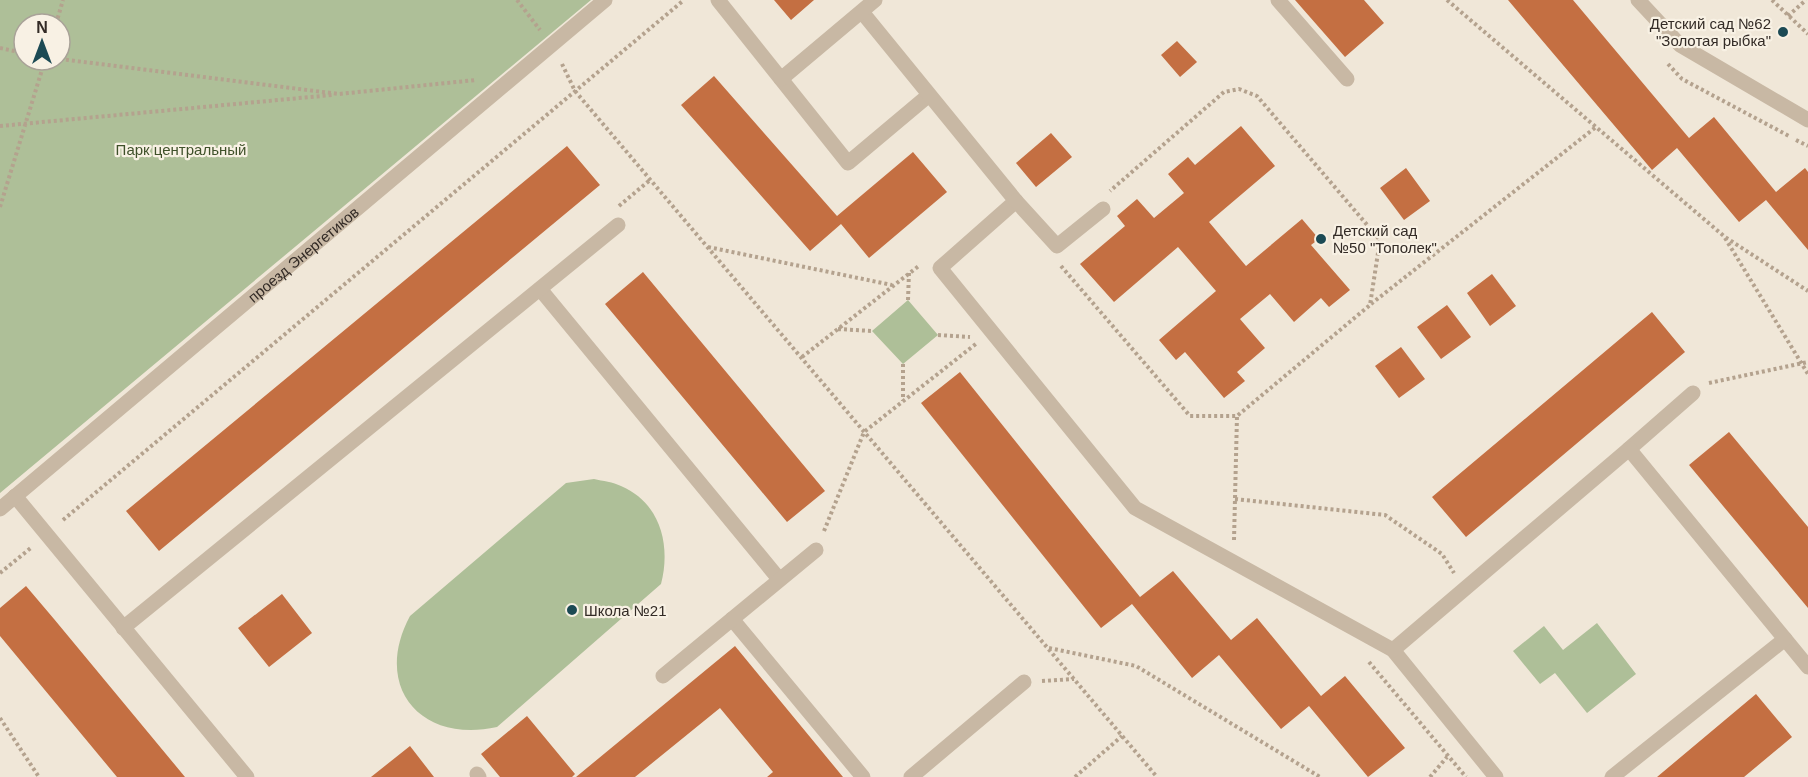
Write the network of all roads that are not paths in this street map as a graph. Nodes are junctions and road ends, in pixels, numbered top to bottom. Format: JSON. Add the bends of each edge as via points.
{"nodes":[{"id":1,"x":605,"y":0,"type":"edge"},
{"id":2,"x":718,"y":0,"type":"edge"},
{"id":3,"x":875,"y":0,"type":"edge"},
{"id":4,"x":1278,"y":0,"type":"edge"},
{"id":5,"x":1638,"y":0,"type":"edge"},
{"id":6,"x":862,"y":12,"type":"junction"},
{"id":7,"x":781,"y":79,"type":"junction"},
{"id":8,"x":1347,"y":79,"type":"dead end"},
{"id":9,"x":929,"y":95,"type":"junction"},
{"id":10,"x":1808,"y":120,"type":"edge"},
{"id":11,"x":1016,"y":201,"type":"junction"},
{"id":12,"x":1103,"y":209,"type":"road end"},
{"id":13,"x":618,"y":225,"type":"dead end"},
{"id":14,"x":540,"y":289,"type":"junction"},
{"id":15,"x":1693,"y":393,"type":"dead end"},
{"id":16,"x":1629,"y":448,"type":"junction"},
{"id":17,"x":15,"y":496,"type":"junction"},
{"id":18,"x":0,"y":508,"type":"edge"},
{"id":19,"x":816,"y":550,"type":"road end"},
{"id":20,"x":779,"y":579,"type":"junction"},
{"id":21,"x":732,"y":619,"type":"junction"},
{"id":22,"x":123,"y":628,"type":"junction"},
{"id":23,"x":1785,"y":639,"type":"junction"},
{"id":24,"x":1393,"y":650,"type":"junction"},
{"id":25,"x":1808,"y":667,"type":"edge"},
{"id":26,"x":663,"y":676,"type":"dead end"},
{"id":27,"x":1024,"y":682,"type":"road end"},
{"id":28,"x":247,"y":777,"type":"edge"},
{"id":29,"x":863,"y":777,"type":"edge"},
{"id":30,"x":911,"y":777,"type":"edge"},
{"id":31,"x":1496,"y":777,"type":"edge"},
{"id":32,"x":1612,"y":777,"type":"edge"}],
"edges":[{"from":1,"to":17,"type":"street","name":"проезд Энергетиков"},
{"from":2,"to":7,"type":"street"},
{"from":3,"to":6,"type":"street"},
{"from":4,"to":8,"type":"street"},
{"from":5,"to":10,"type":"street","via":[[1680,45]]},
{"from":6,"to":7,"type":"street"},
{"from":6,"to":9,"type":"street"},
{"from":7,"to":9,"type":"street","via":[[848,163]]},
{"from":9,"to":11,"type":"street"},
{"from":11,"to":12,"type":"street","via":[[1057,246]]},
{"from":11,"to":24,"type":"street","via":[[940,268],[1135,508]]},
{"from":13,"to":14,"type":"street"},
{"from":14,"to":20,"type":"street"},
{"from":14,"to":22,"type":"street"},
{"from":15,"to":16,"type":"street"},
{"from":16,"to":23,"type":"street"},
{"from":16,"to":24,"type":"street"},
{"from":17,"to":18,"type":"street","name":"проезд Энергетиков"},
{"from":17,"to":22,"type":"street"},
{"from":19,"to":20,"type":"street"},
{"from":20,"to":21,"type":"street"},
{"from":21,"to":26,"type":"street"},
{"from":21,"to":29,"type":"street"},
{"from":22,"to":28,"type":"street"},
{"from":23,"to":25,"type":"street"},
{"from":23,"to":32,"type":"street"},
{"from":24,"to":31,"type":"street"},
{"from":27,"to":30,"type":"street"}]}
